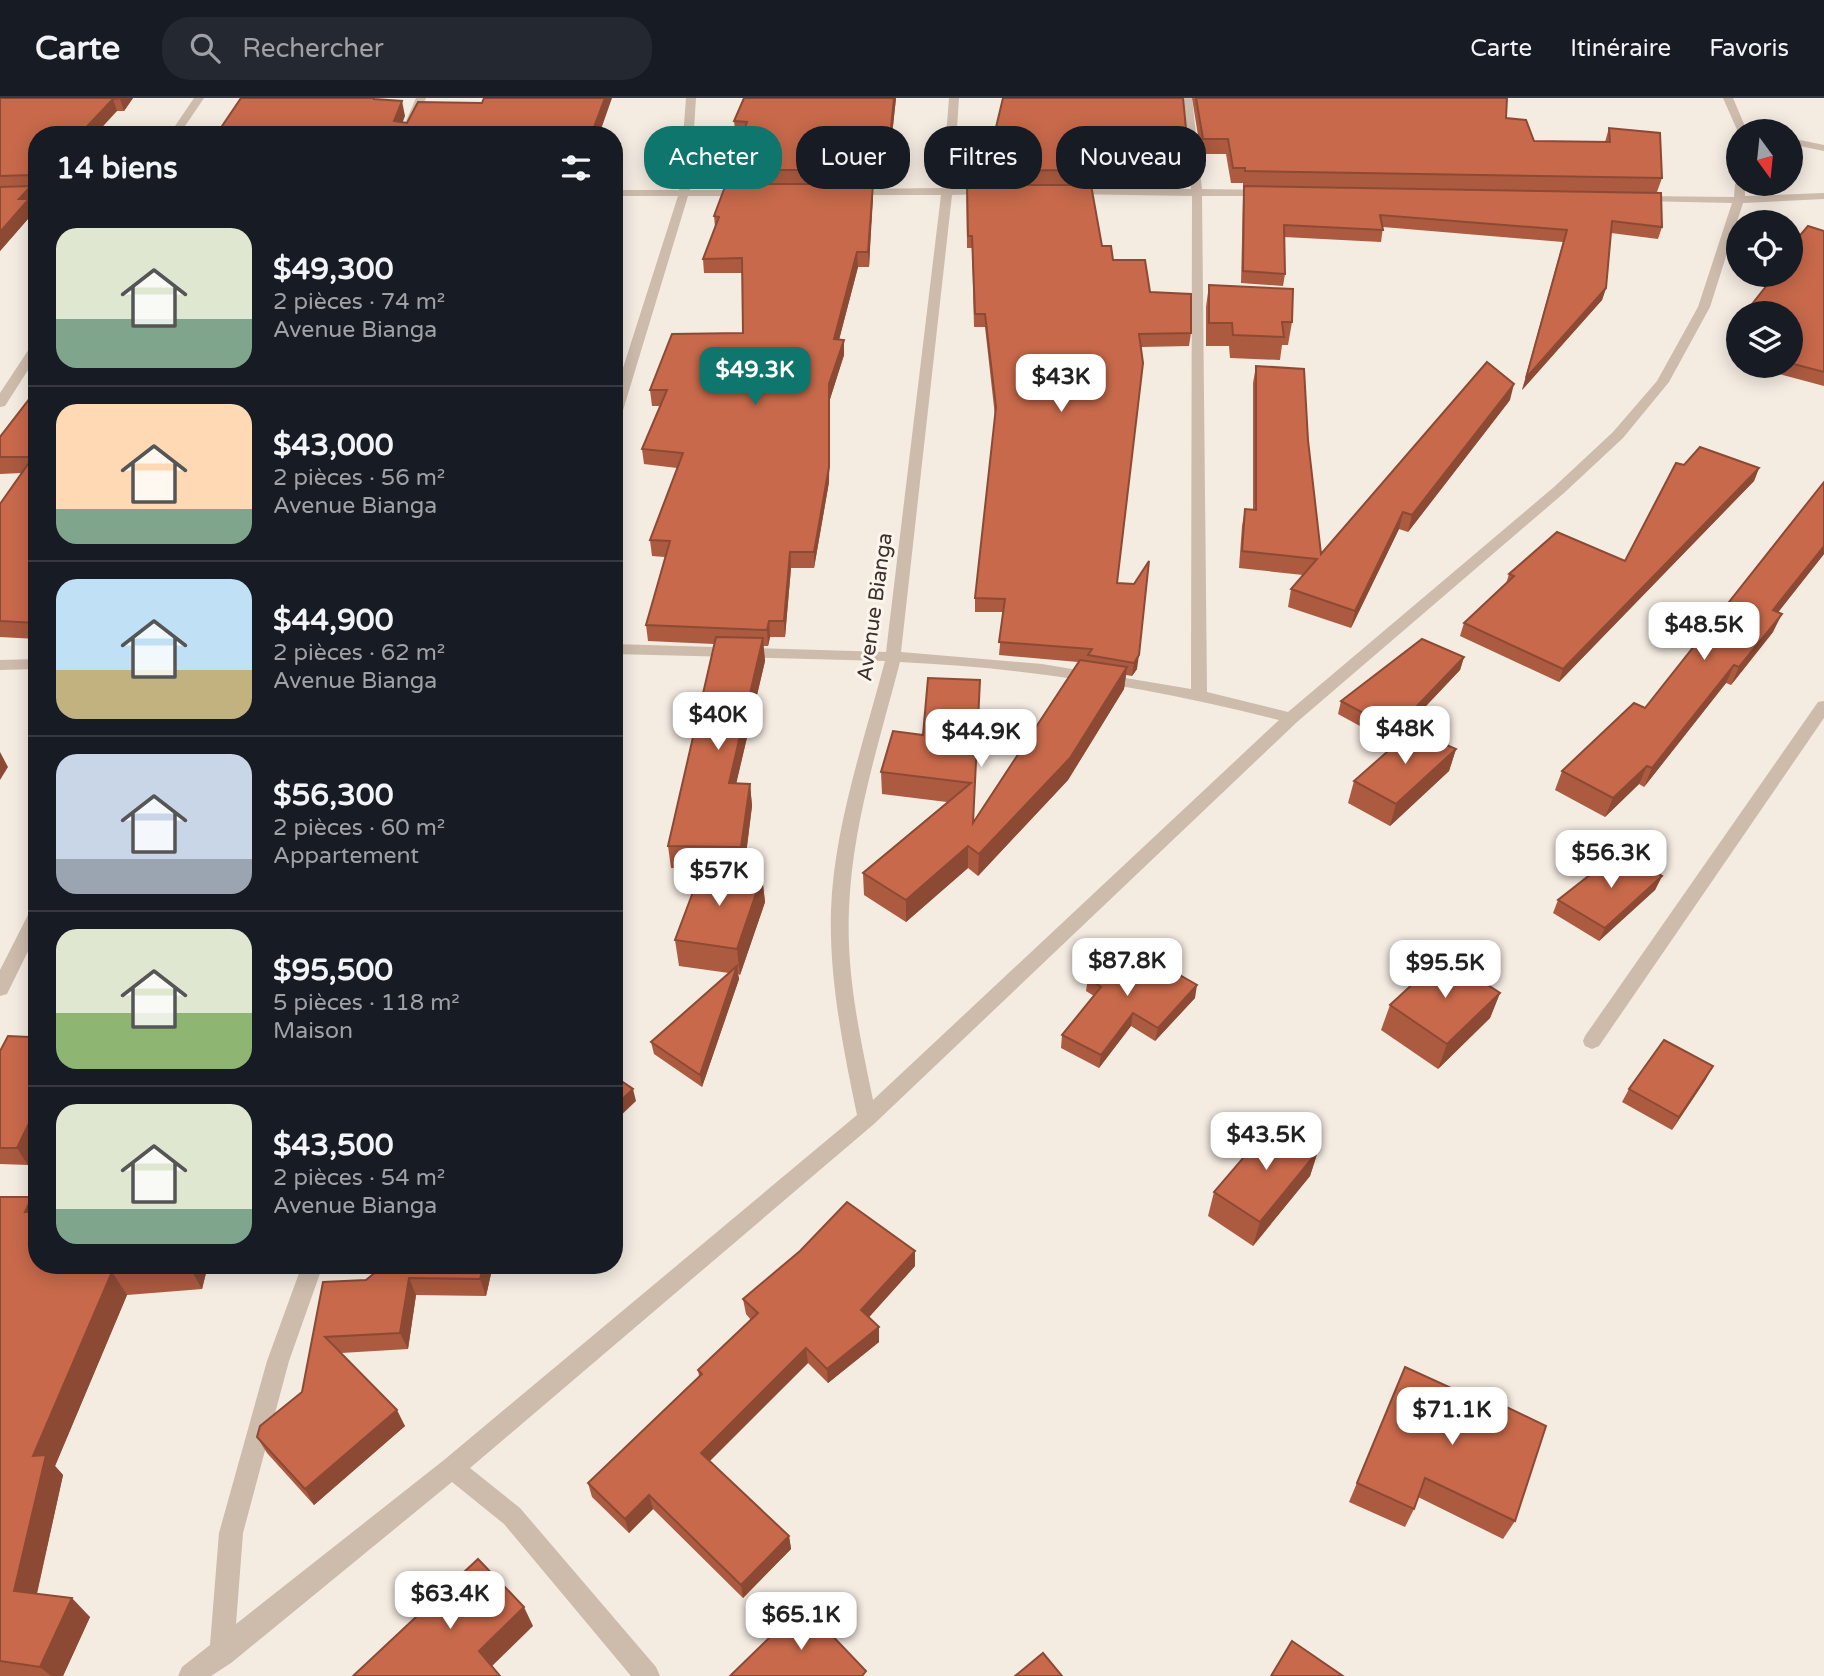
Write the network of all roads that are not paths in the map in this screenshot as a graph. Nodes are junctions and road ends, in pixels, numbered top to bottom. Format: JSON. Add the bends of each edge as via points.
{"nodes":[{"id":1,"x":199,"y":98,"type":"edge"},
{"id":2,"x":421,"y":98,"type":"edge"},
{"id":3,"x":691,"y":98,"type":"edge"},
{"id":4,"x":954,"y":98,"type":"edge"},
{"id":5,"x":1187,"y":98,"type":"edge"},
{"id":6,"x":1728,"y":98,"type":"edge"},
{"id":7,"x":1737,"y":119,"type":"edge"},
{"id":8,"x":180,"y":126,"type":"edge"},
{"id":9,"x":409,"y":126,"type":"edge"},
{"id":10,"x":1803,"y":144,"type":"edge"},
{"id":11,"x":1824,"y":148,"type":"edge"},
{"id":12,"x":947,"y":191,"type":"junction"},
{"id":13,"x":1002,"y":191,"type":"edge"},
{"id":14,"x":1058,"y":191,"type":"edge"},
{"id":15,"x":1197,"y":191,"type":"junction"},
{"id":16,"x":753,"y":192,"type":"edge"},
{"id":17,"x":836,"y":192,"type":"edge"},
{"id":18,"x":623,"y":193,"type":"edge"},
{"id":19,"x":684,"y":193,"type":"junction"},
{"id":20,"x":1280,"y":193,"type":"edge"},
{"id":21,"x":1726,"y":193,"type":"edge"},
{"id":22,"x":1803,"y":195,"type":"edge"},
{"id":23,"x":1738,"y":196,"type":"edge"},
{"id":24,"x":1824,"y":196,"type":"edge"},
{"id":25,"x":1628,"y":198,"type":"edge"},
{"id":26,"x":28,"y":360,"type":"edge"},
{"id":27,"x":623,"y":388,"type":"edge"},
{"id":28,"x":0,"y":403,"type":"edge"},
{"id":29,"x":623,"y":649,"type":"edge"},
{"id":30,"x":893,"y":658,"type":"junction"},
{"id":31,"x":28,"y":664,"type":"edge"},
{"id":32,"x":0,"y":665,"type":"edge"},
{"id":33,"x":1199,"y":695,"type":"junction"},
{"id":34,"x":1824,"y":706,"type":"edge"},
{"id":35,"x":1291,"y":718,"type":"junction"},
{"id":36,"x":28,"y":932,"type":"edge"},
{"id":37,"x":0,"y":989,"type":"edge"},
{"id":38,"x":1592,"y":1041,"type":"dead end"},
{"id":39,"x":867,"y":1118,"type":"junction"},
{"id":40,"x":310,"y":1274,"type":"edge"},
{"id":41,"x":452,"y":1468,"type":"junction"},
{"id":42,"x":222,"y":1654,"type":"junction"},
{"id":43,"x":191,"y":1676,"type":"edge"},
{"id":44,"x":647,"y":1676,"type":"edge"}],
"edges":[{"from":1,"to":8,"type":"street"},
{"from":2,"to":9,"type":"street"},
{"from":3,"to":19,"type":"street"},
{"from":4,"to":12,"type":"street","name":"Avenue Bianga"},
{"from":5,"to":15,"type":"street"},
{"from":6,"to":7,"type":"street"},
{"from":10,"to":11,"type":"street"},
{"from":12,"to":13,"type":"street"},
{"from":12,"to":17,"type":"street"},
{"from":12,"to":30,"type":"street","name":"Avenue Bianga"},
{"from":14,"to":15,"type":"street"},
{"from":15,"to":20,"type":"street"},
{"from":15,"to":33,"type":"street"},
{"from":16,"to":19,"type":"street"},
{"from":18,"to":19,"type":"street"},
{"from":19,"to":27,"type":"street"},
{"from":21,"to":25,"type":"street"},
{"from":22,"to":24,"type":"street"},
{"from":23,"to":35,"type":"street","via":[[1704,307],[1663,382],[1618,435]]},
{"from":26,"to":28,"type":"street"},
{"from":29,"to":30,"type":"street"},
{"from":30,"to":33,"type":"street","via":[[1006,665]]},
{"from":30,"to":39,"type":"street","name":"Avenue Bianga","via":[[852,818],[840,909],[844,1006]]},
{"from":31,"to":32,"type":"street"},
{"from":33,"to":35,"type":"street"},
{"from":34,"to":38,"type":"street"},
{"from":35,"to":39,"type":"street"},
{"from":36,"to":37,"type":"street"},
{"from":39,"to":41,"type":"street"},
{"from":40,"to":42,"type":"street","via":[[278,1361],[231,1533]]},
{"from":41,"to":42,"type":"street"},
{"from":41,"to":44,"type":"street","via":[[512,1516]]},
{"from":42,"to":43,"type":"street"}]}
